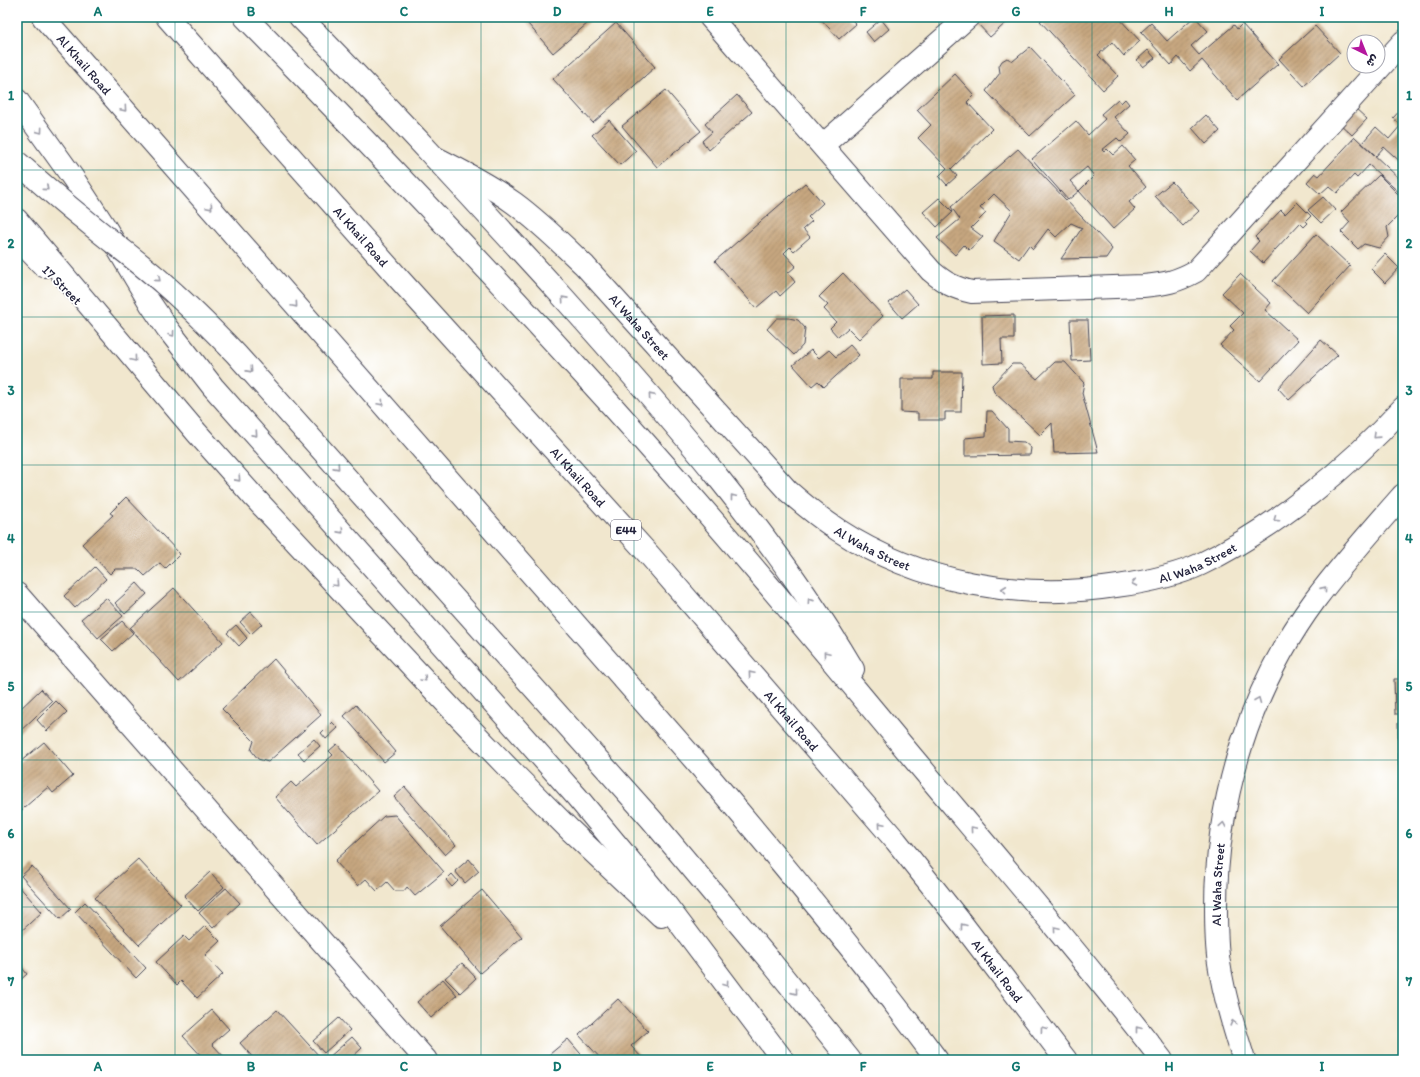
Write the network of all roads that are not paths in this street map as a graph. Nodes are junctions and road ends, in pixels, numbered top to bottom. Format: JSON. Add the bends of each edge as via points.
{"nodes":[{"id":1,"x":43,"y":17,"type":"edge"},
{"id":2,"x":166,"y":17,"type":"edge"},
{"id":3,"x":245,"y":17,"type":"edge"},
{"id":4,"x":300,"y":17,"type":"edge"},
{"id":5,"x":710,"y":17,"type":"edge"},
{"id":6,"x":968,"y":17,"type":"edge"},
{"id":7,"x":1403,"y":42,"type":"edge"},
{"id":8,"x":17,"y":100,"type":"edge"},
{"id":9,"x":823,"y":145,"type":"junction"},
{"id":10,"x":432,"y":156,"type":"junction"},
{"id":11,"x":17,"y":162,"type":"edge"},
{"id":12,"x":17,"y":220,"type":"edge"},
{"id":13,"x":17,"y":238,"type":"edge"},
{"id":14,"x":110,"y":329,"type":"junction"},
{"id":15,"x":1403,"y":408,"type":"edge"},
{"id":16,"x":1403,"y":495,"type":"edge"},
{"id":17,"x":17,"y":594,"type":"edge"},
{"id":18,"x":880,"y":719,"type":"junction"},
{"id":19,"x":702,"y":952,"type":"junction"},
{"id":20,"x":426,"y":1060,"type":"edge"},
{"id":21,"x":784,"y":1060,"type":"edge"},
{"id":22,"x":850,"y":1060,"type":"edge"},
{"id":23,"x":937,"y":1060,"type":"edge"},
{"id":24,"x":1066,"y":1060,"type":"edge"},
{"id":25,"x":1162,"y":1060,"type":"edge"},
{"id":26,"x":1244,"y":1060,"type":"edge"}],
"edges":[{"from":1,"to":23,"type":"main road","name":"Al Khail Road","one_way":true,"via":[[713,781],[839,933]]},
{"from":24,"to":2,"type":"main road","name":"Al Khail Road","number":"E44","one_way":true,"via":[[896,842],[651,557]]},
{"from":18,"to":3,"type":"main road","one_way":true,"via":[[616,410],[433,211]]},
{"from":4,"to":10,"type":"main road"},
{"from":5,"to":9,"type":"main road"},
{"from":6,"to":9,"type":"main road"},
{"from":7,"to":9,"type":"main road","via":[[1196,271],[1180,280],[1162,284],[988,292],[957,289],[943,282],[931,271]]},
{"from":8,"to":19,"type":"main road","one_way":true,"via":[[73,178],[150,303],[189,358],[577,797]]},
{"from":15,"to":10,"type":"main road","name":"Al Waha Street","one_way":true,"via":[[1352,459],[1316,489],[1279,517],[1200,564],[1135,584],[1068,592],[1003,589],[939,576],[862,544],[812,511],[788,491],[585,266],[551,233],[514,203],[475,177]]},
{"from":18,"to":10,"type":"main road","one_way":true,"via":[[818,614],[709,466],[596,334]]},
{"from":11,"to":22,"type":"main road","one_way":true,"bridge":true,"via":[[165,285],[236,354],[651,819]]},
{"from":12,"to":14,"type":"main road"},
{"from":13,"to":14,"type":"main road","name":"17 Street"},
{"from":14,"to":19,"type":"main road","one_way":true,"via":[[227,467],[462,720],[570,830]]},
{"from":26,"to":16,"type":"main road","name":"Al Waha Street","one_way":true,"via":[[1226,999],[1219,963],[1216,924],[1219,846],[1234,769],[1261,695],[1298,626],[1314,601]]},
{"from":17,"to":20,"type":"main road"},
{"from":25,"to":18,"type":"main road","one_way":true},
{"from":19,"to":21,"type":"main road","one_way":true}]}
